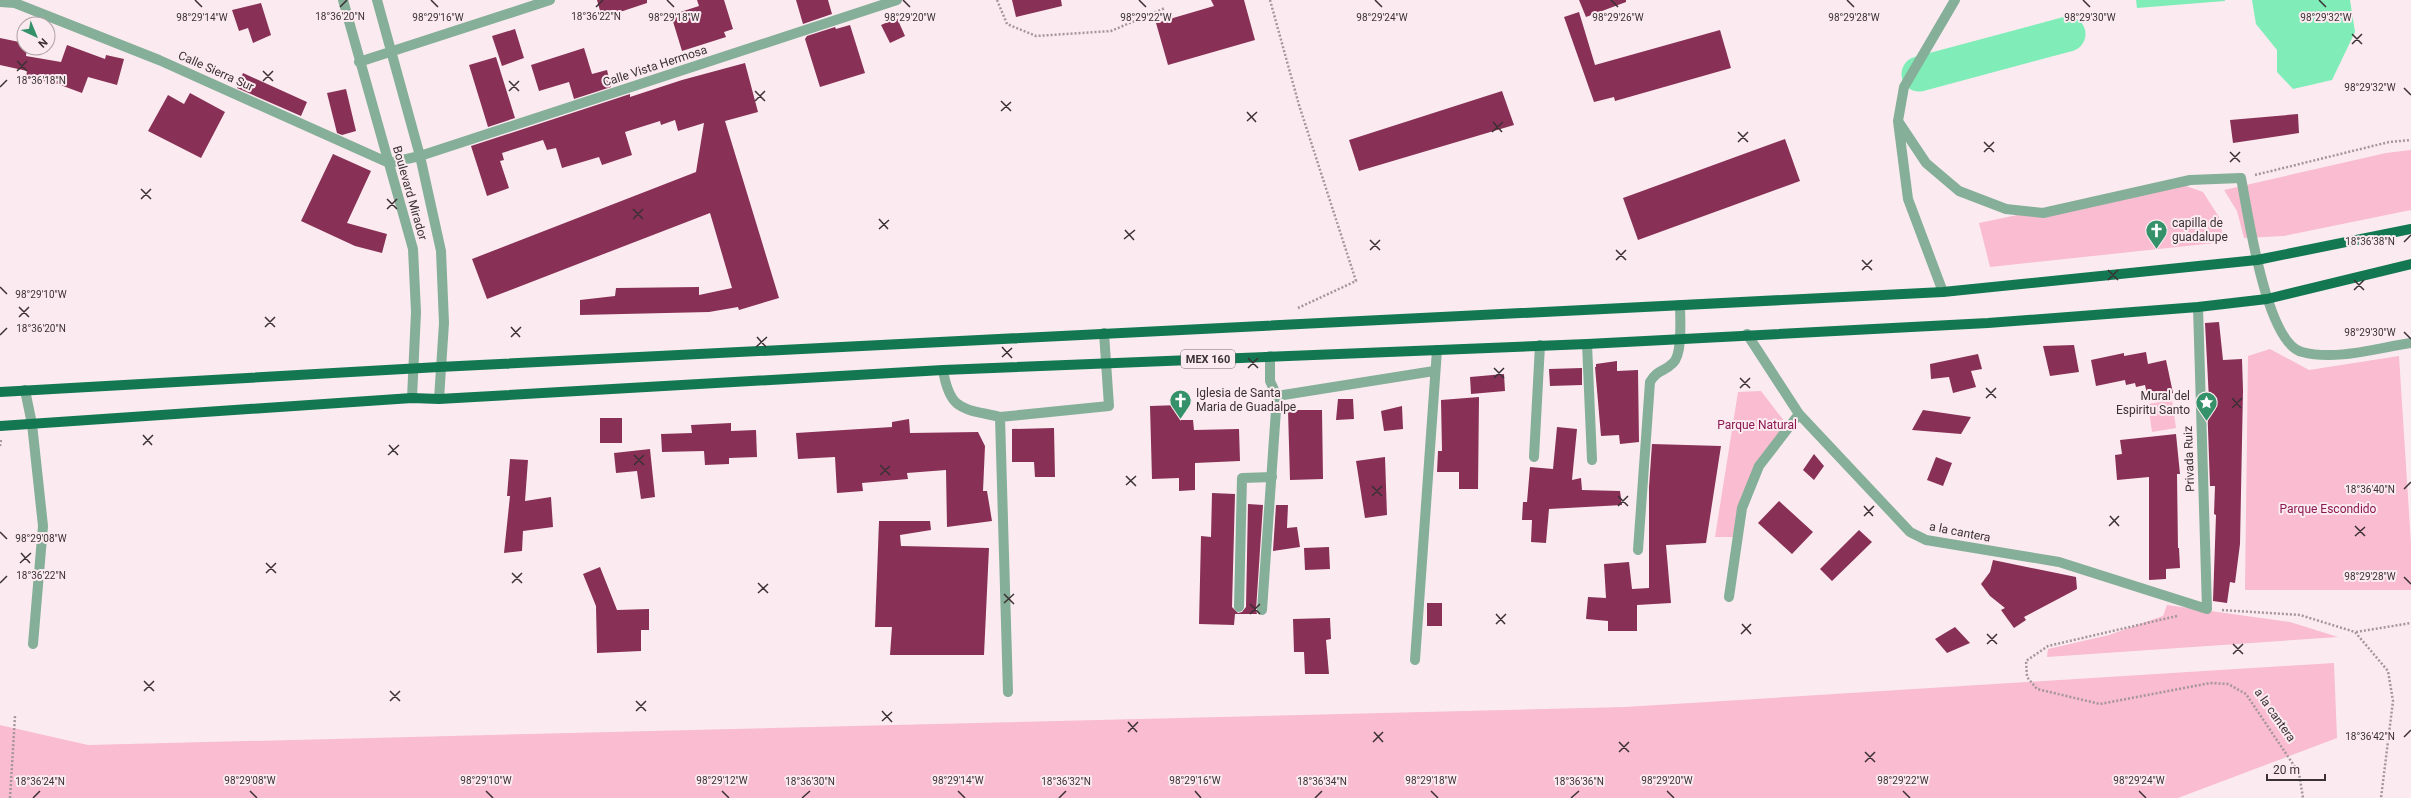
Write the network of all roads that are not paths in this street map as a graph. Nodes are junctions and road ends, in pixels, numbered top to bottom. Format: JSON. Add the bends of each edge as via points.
{"nodes":[{"id":1,"x":343,"y":0,"type":"edge"},
{"id":2,"x":377,"y":0,"type":"edge"},
{"id":3,"x":550,"y":0,"type":"edge"},
{"id":4,"x":897,"y":0,"type":"edge"},
{"id":5,"x":1955,"y":0,"type":"edge"},
{"id":6,"x":18,"y":1,"type":"edge"},
{"id":7,"x":0,"y":2,"type":"edge"},
{"id":8,"x":393,"y":52,"type":"junction"},
{"id":9,"x":359,"y":62,"type":"junction"},
{"id":10,"x":1898,"y":121,"type":"junction"},
{"id":11,"x":420,"y":156,"type":"junction"},
{"id":12,"x":389,"y":163,"type":"junction"},
{"id":13,"x":2411,"y":229,"type":"edge"},
{"id":14,"x":2257,"y":260,"type":"junction"},
{"id":15,"x":2411,"y":264,"type":"edge"},
{"id":16,"x":1943,"y":292,"type":"junction"},
{"id":17,"x":2267,"y":299,"type":"junction"},
{"id":18,"x":1680,"y":305,"type":"junction"},
{"id":19,"x":2198,"y":307,"type":"junction"},
{"id":20,"x":1104,"y":333,"type":"junction"},
{"id":21,"x":1747,"y":334,"type":"junction"},
{"id":22,"x":1680,"y":338,"type":"junction"},
{"id":23,"x":2411,"y":343,"type":"edge"},
{"id":24,"x":1587,"y":344,"type":"junction"},
{"id":25,"x":1540,"y":345,"type":"junction"},
{"id":26,"x":1437,"y":350,"type":"junction"},
{"id":27,"x":1270,"y":356,"type":"junction"},
{"id":28,"x":1104,"y":363,"type":"junction"},
{"id":29,"x":439,"y":367,"type":"junction"},
{"id":30,"x":412,"y":370,"type":"junction"},
{"id":31,"x":943,"y":370,"type":"junction"},
{"id":32,"x":1434,"y":371,"type":"junction"},
{"id":33,"x":25,"y":390,"type":"junction"},
{"id":34,"x":0,"y":392,"type":"edge"},
{"id":35,"x":1278,"y":396,"type":"junction"},
{"id":36,"x":412,"y":398,"type":"junction"},
{"id":37,"x":439,"y":399,"type":"junction"},
{"id":38,"x":1799,"y":414,"type":"junction"},
{"id":39,"x":1000,"y":417,"type":"junction"},
{"id":40,"x":32,"y":424,"type":"junction"},
{"id":41,"x":0,"y":426,"type":"edge"},
{"id":42,"x":1534,"y":457,"type":"dead end"},
{"id":43,"x":1592,"y":460,"type":"dead end"},
{"id":44,"x":1272,"y":477,"type":"junction"},
{"id":45,"x":1638,"y":550,"type":"dead end"},
{"id":46,"x":1729,"y":597,"type":"dead end"},
{"id":47,"x":1239,"y":607,"type":"dead end"},
{"id":48,"x":2207,"y":609,"type":"joint"},
{"id":49,"x":1262,"y":610,"type":"dead end"},
{"id":50,"x":33,"y":644,"type":"dead end"},
{"id":51,"x":1415,"y":660,"type":"dead end"},
{"id":52,"x":1008,"y":692,"type":"dead end"}],
"edges":[{"from":1,"to":9,"type":"street","name":"Boulevard Mirador"},
{"from":2,"to":8,"type":"street","name":"Boulevard Mirador"},
{"from":3,"to":8,"type":"street"},
{"from":4,"to":11,"type":"street","name":"Calle Vista Hermosa"},
{"from":5,"to":10,"type":"street","via":[[1904,87]]},
{"from":6,"to":7,"type":"street","name":"Calle Sierra Sur"},
{"from":6,"to":12,"type":"street","name":"Calle Sierra Sur","via":[[159,60]]},
{"from":8,"to":9,"type":"street"},
{"from":8,"to":11,"type":"street","name":"Boulevard Mirador"},
{"from":9,"to":12,"type":"street","name":"Boulevard Mirador"},
{"from":10,"to":14,"type":"street","via":[[1926,163],[1959,191],[2006,209],[2043,213],[2190,180],[2241,178]]},
{"from":10,"to":16,"type":"street","via":[[1908,198]]},
{"from":11,"to":12,"type":"street"},
{"from":11,"to":29,"type":"street","name":"Boulevard Mirador","via":[[442,251],[444,323]]},
{"from":12,"to":30,"type":"street","name":"Boulevard Mirador","via":[[413,249],[416,312]]},
{"from":13,"to":14,"type":"main road"},
{"from":14,"to":16,"type":"main road"},
{"from":14,"to":17,"type":"street"},
{"from":15,"to":17,"type":"main road","number":"MEX 160"},
{"from":16,"to":18,"type":"main road"},
{"from":17,"to":19,"type":"main road","number":"MEX 160"},
{"from":17,"to":23,"type":"street","via":[[2284,340],[2300,352],[2326,356]]},
{"from":18,"to":20,"type":"main road"},
{"from":18,"to":22,"type":"street"},
{"from":19,"to":21,"type":"main road","number":"MEX 160","via":[[1988,323]]},
{"from":19,"to":48,"type":"street","name":"Privada Ruiz"},
{"from":20,"to":28,"type":"street"},
{"from":20,"to":29,"type":"main road"},
{"from":21,"to":22,"type":"main road","number":"MEX 160"},
{"from":21,"to":38,"type":"street","name":"a la cantera"},
{"from":22,"to":24,"type":"main road","number":"MEX 160"},
{"from":22,"to":45,"type":"street","via":[[1678,356],[1673,363],[1656,372],[1650,382]]},
{"from":24,"to":25,"type":"main road","number":"MEX 160"},
{"from":24,"to":43,"type":"street"},
{"from":25,"to":26,"type":"main road","number":"MEX 160"},
{"from":25,"to":42,"type":"street"},
{"from":26,"to":27,"type":"main road","number":"MEX 160"},
{"from":26,"to":32,"type":"street"},
{"from":27,"to":28,"type":"main road","number":"MEX 160"},
{"from":27,"to":35,"type":"street","via":[[1270,381]]},
{"from":28,"to":31,"type":"main road","number":"MEX 160"},
{"from":28,"to":39,"type":"street","via":[[1108,406]]},
{"from":29,"to":30,"type":"main road"},
{"from":29,"to":37,"type":"street","name":"Boulevard Mirador"},
{"from":30,"to":33,"type":"main road"},
{"from":30,"to":36,"type":"street","name":"Boulevard Mirador"},
{"from":31,"to":37,"type":"main road","number":"MEX 160"},
{"from":31,"to":39,"type":"street","via":[[946,390],[959,407]]},
{"from":32,"to":35,"type":"street","via":[[1357,381]]},
{"from":32,"to":51,"type":"street"},
{"from":33,"to":34,"type":"main road"},
{"from":33,"to":40,"type":"street"},
{"from":35,"to":44,"type":"street"},
{"from":36,"to":37,"type":"main road","number":"MEX 160"},
{"from":36,"to":40,"type":"main road","number":"MEX 160"},
{"from":38,"to":46,"type":"street","via":[[1760,466],[1742,508]]},
{"from":38,"to":48,"type":"street","name":"a la cantera","via":[[1897,520],[1910,532],[1926,540],[2059,562]]},
{"from":39,"to":52,"type":"street"},
{"from":40,"to":41,"type":"main road","number":"MEX 160"},
{"from":40,"to":50,"type":"street","via":[[43,526]]},
{"from":44,"to":47,"type":"street","via":[[1242,478]]},
{"from":44,"to":49,"type":"street"}]}
